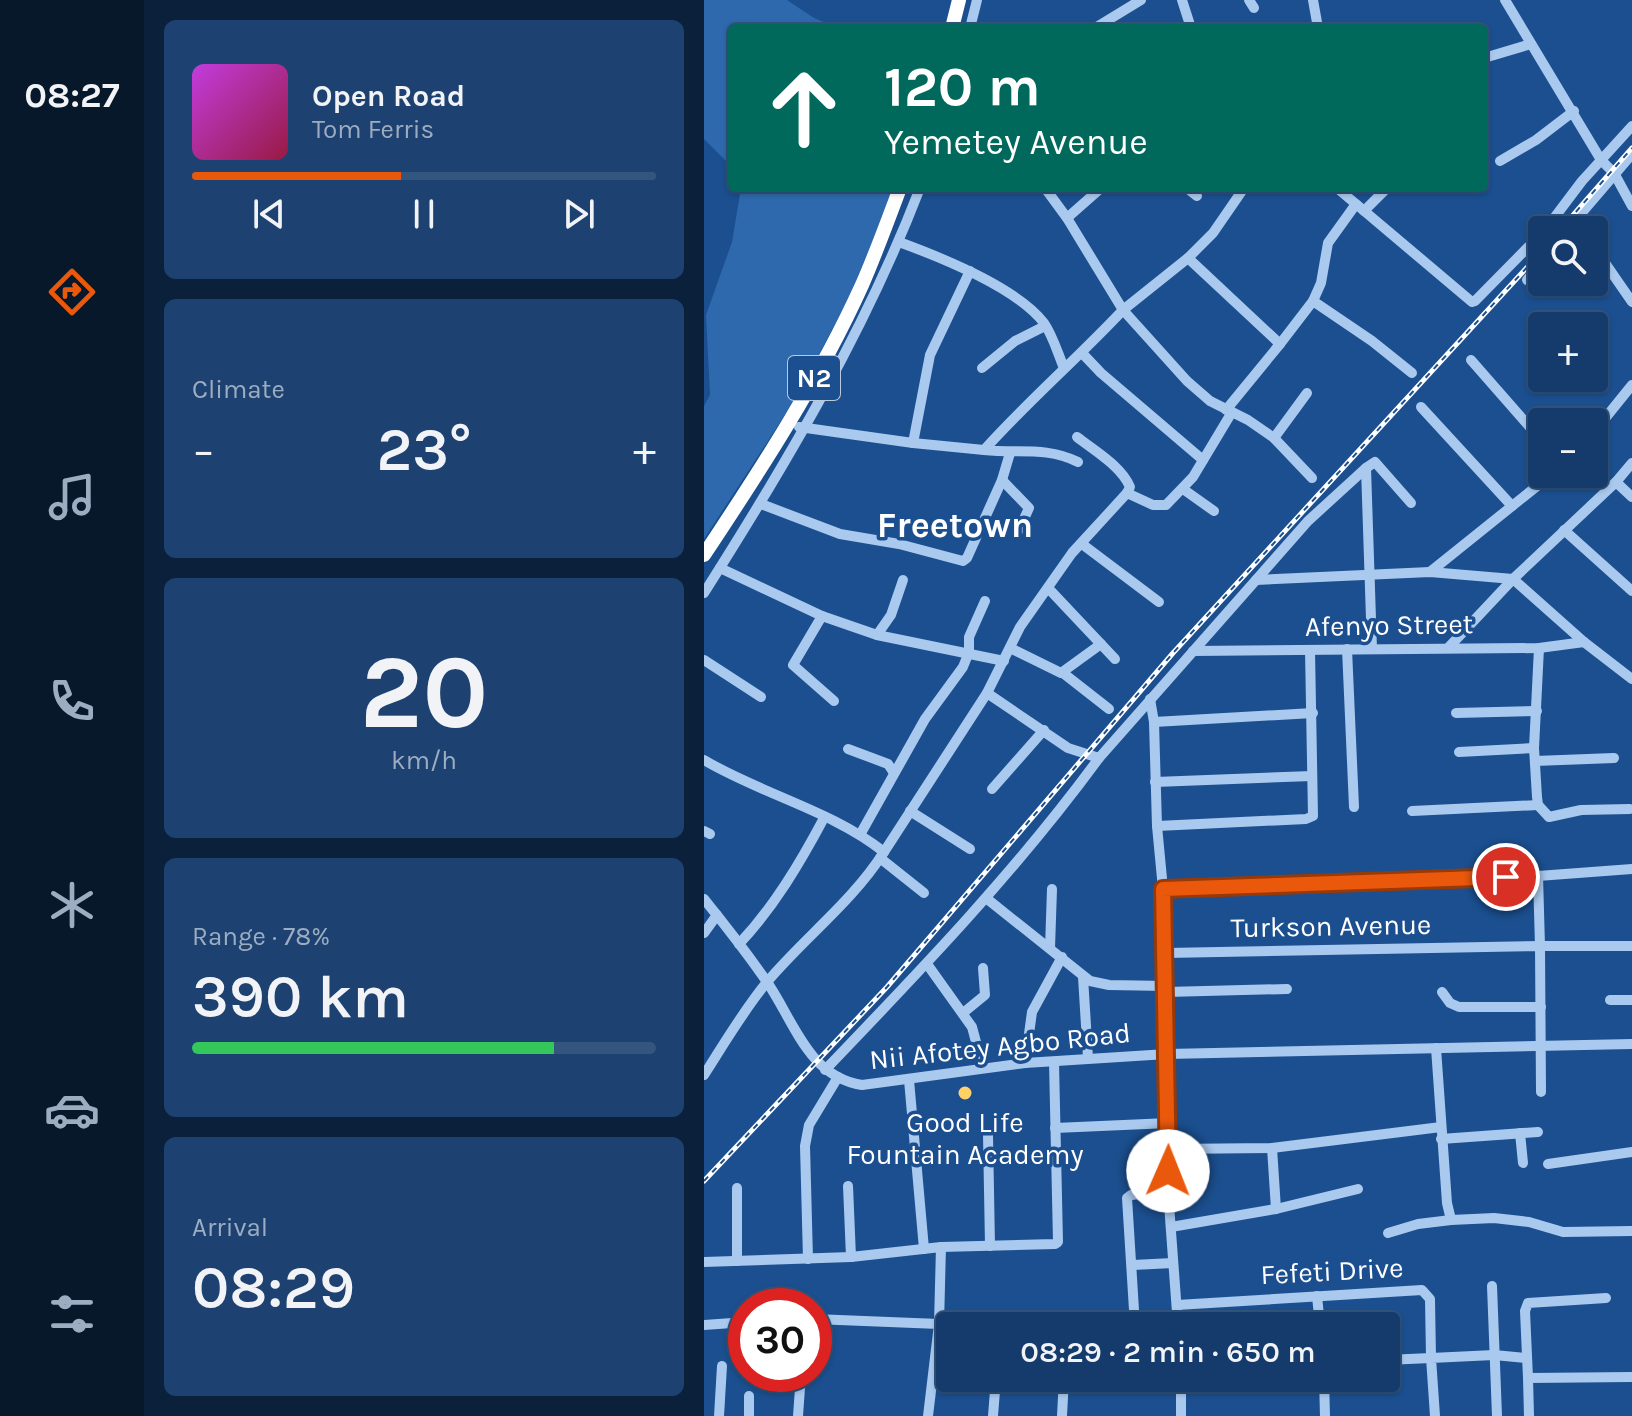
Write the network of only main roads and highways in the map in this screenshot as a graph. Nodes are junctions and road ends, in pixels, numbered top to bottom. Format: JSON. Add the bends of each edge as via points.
{"nodes":[{"id":1,"x":959,"y":0,"type":"edge"},
{"id":2,"x":953,"y":24,"type":"edge"},
{"id":3,"x":898,"y":192,"type":"edge"},
{"id":4,"x":704,"y":555,"type":"edge"}],
"edges":[{"from":1,"to":2,"type":"highway"},
{"from":3,"to":4,"type":"highway","number":"N2","via":[[861,287],[789,423]]}]}
